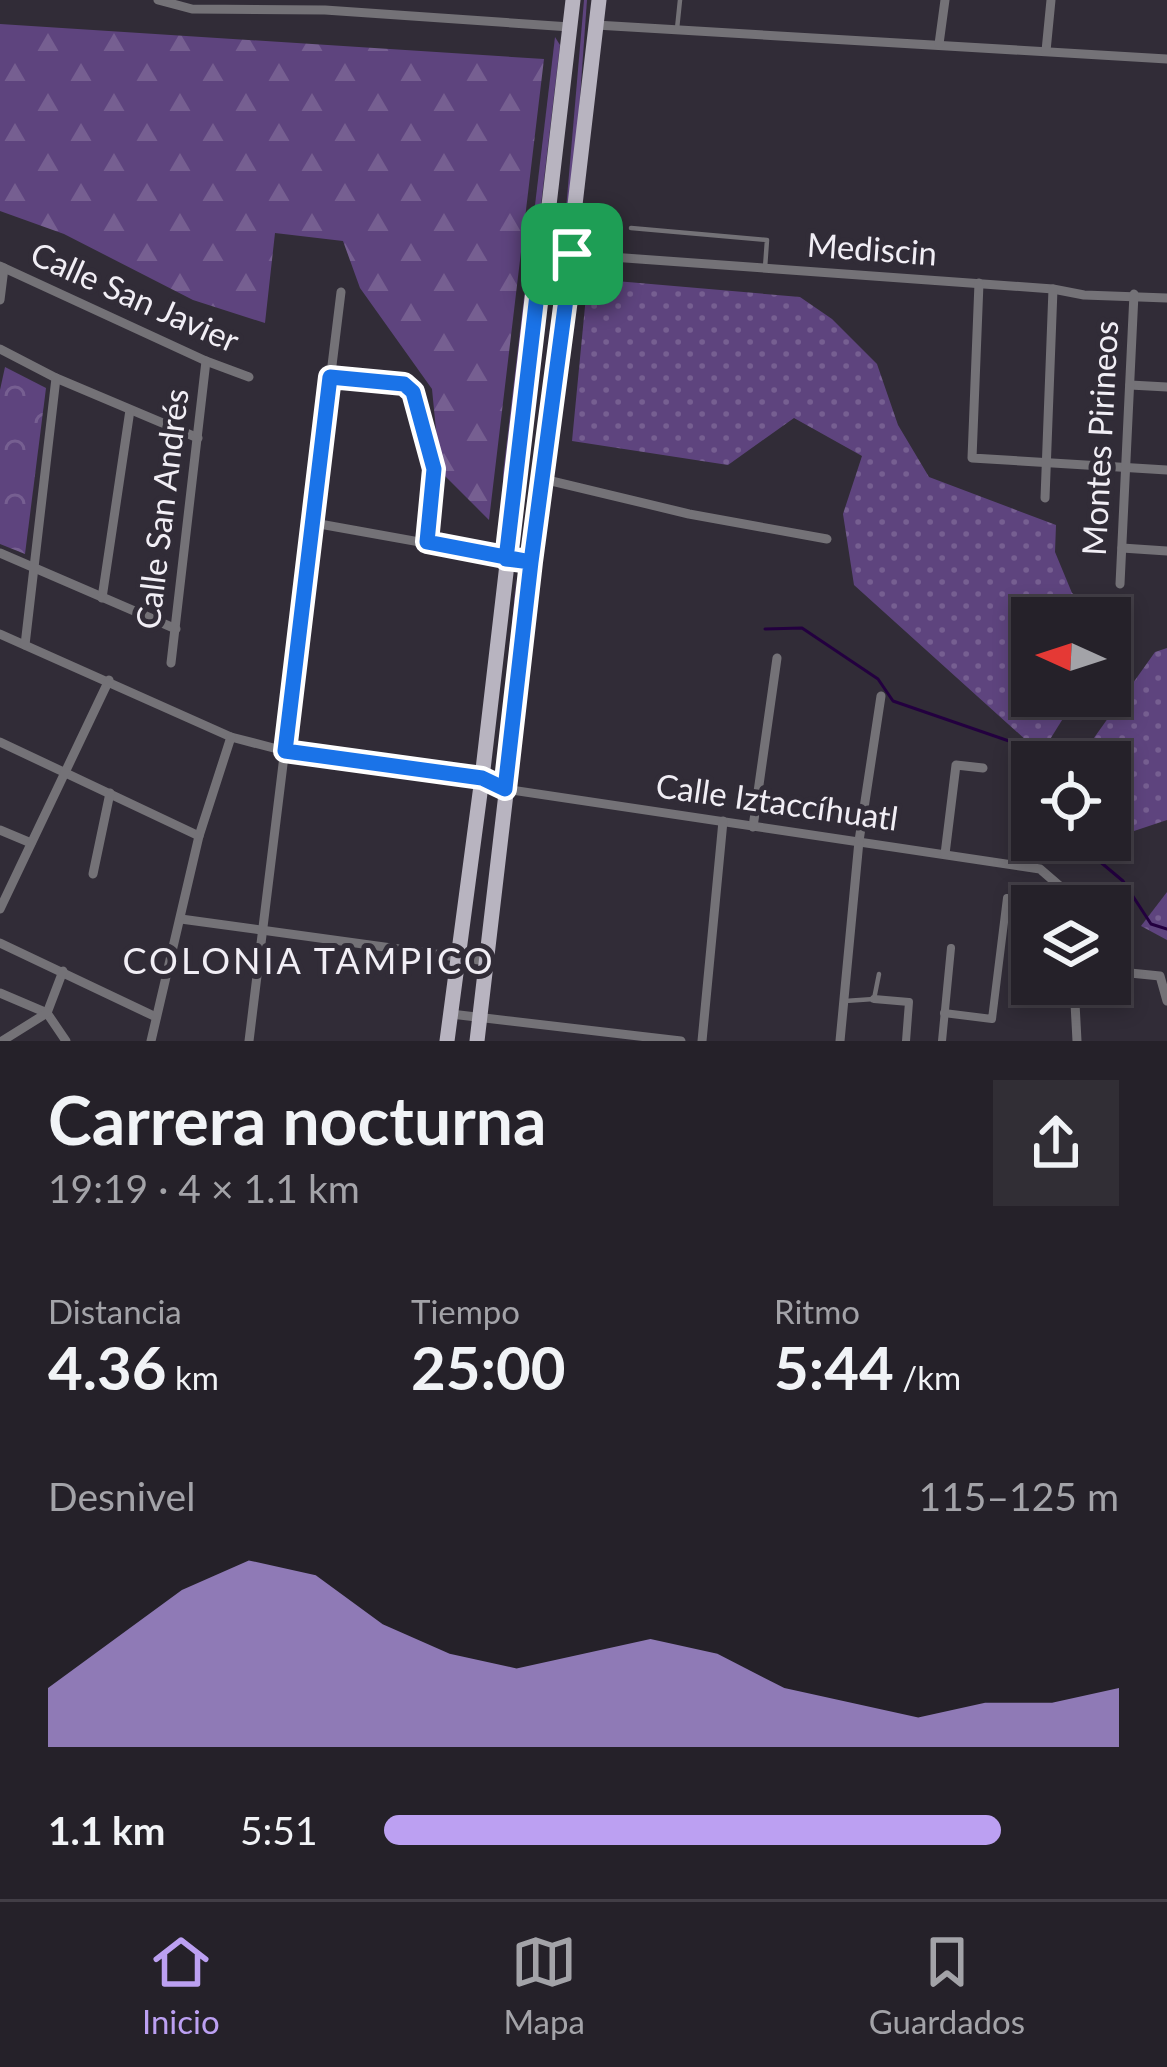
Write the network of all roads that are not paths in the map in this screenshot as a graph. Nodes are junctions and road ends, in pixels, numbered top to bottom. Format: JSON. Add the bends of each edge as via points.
{"nodes":[{"id":1,"x":158,"y":0,"type":"edge"},
{"id":2,"x":573,"y":0,"type":"edge"},
{"id":3,"x":599,"y":0,"type":"edge"},
{"id":4,"x":670,"y":0,"type":"edge"},
{"id":5,"x":945,"y":0,"type":"edge"},
{"id":6,"x":1051,"y":0,"type":"edge"},
{"id":7,"x":680,"y":1,"type":"edge"},
{"id":8,"x":596,"y":25,"type":"junction"},
{"id":9,"x":570,"y":27,"type":"junction"},
{"id":10,"x":677,"y":29,"type":"junction"},
{"id":11,"x":939,"y":44,"type":"junction"},
{"id":12,"x":1046,"y":51,"type":"junction"},
{"id":13,"x":1167,"y":58,"type":"edge"},
{"id":14,"x":631,"y":228,"type":"dead end"},
{"id":15,"x":542,"y":252,"type":"junction"},
{"id":16,"x":572,"y":254,"type":"junction"},
{"id":17,"x":2,"y":267,"type":"edge"},
{"id":18,"x":765,"y":268,"type":"junction"},
{"id":19,"x":979,"y":283,"type":"junction"},
{"id":20,"x":1052,"y":289,"type":"junction"},
{"id":21,"x":341,"y":292,"type":"dead end"},
{"id":22,"x":1134,"y":295,"type":"junction"},
{"id":23,"x":1167,"y":298,"type":"edge"},
{"id":24,"x":0,"y":300,"type":"edge"},
{"id":25,"x":0,"y":349,"type":"edge"},
{"id":26,"x":206,"y":361,"type":"junction"},
{"id":27,"x":249,"y":377,"type":"dead end"},
{"id":28,"x":330,"y":377,"type":"junction"},
{"id":29,"x":56,"y":379,"type":"junction"},
{"id":30,"x":1130,"y":385,"type":"junction"},
{"id":31,"x":1167,"y":387,"type":"edge"},
{"id":32,"x":130,"y":410,"type":"junction"},
{"id":33,"x":199,"y":438,"type":"junction"},
{"id":34,"x":1046,"y":464,"type":"junction"},
{"id":35,"x":1126,"y":468,"type":"junction"},
{"id":36,"x":1167,"y":470,"type":"edge"},
{"id":37,"x":543,"y":479,"type":"junction"},
{"id":38,"x":1045,"y":498,"type":"dead end"},
{"id":39,"x":314,"y":523,"type":"junction"},
{"id":40,"x":827,"y":539,"type":"dead end"},
{"id":41,"x":427,"y":542,"type":"junction"},
{"id":42,"x":1122,"y":548,"type":"junction"},
{"id":43,"x":1167,"y":550,"type":"edge"},
{"id":44,"x":0,"y":553,"type":"edge"},
{"id":45,"x":506,"y":559,"type":"junction"},
{"id":46,"x":531,"y":562,"type":"junction"},
{"id":47,"x":32,"y":569,"type":"junction"},
{"id":48,"x":1120,"y":584,"type":"dead end"},
{"id":49,"x":102,"y":598,"type":"junction"},
{"id":50,"x":176,"y":629,"type":"junction"},
{"id":51,"x":0,"y":634,"type":"edge"},
{"id":52,"x":26,"y":646,"type":"junction"},
{"id":53,"x":777,"y":658,"type":"dead end"},
{"id":54,"x":171,"y":662,"type":"dead end"},
{"id":55,"x":109,"y":680,"type":"junction"},
{"id":56,"x":880,"y":696,"type":"dead end"},
{"id":57,"x":231,"y":737,"type":"junction"},
{"id":58,"x":0,"y":742,"type":"edge"},
{"id":59,"x":285,"y":751,"type":"junction"},
{"id":60,"x":983,"y":768,"type":"dead end"},
{"id":61,"x":68,"y":772,"type":"junction"},
{"id":62,"x":482,"y":778,"type":"junction"},
{"id":63,"x":505,"y":789,"type":"junction"},
{"id":64,"x":110,"y":793,"type":"junction"},
{"id":65,"x":723,"y":821,"type":"junction"},
{"id":66,"x":754,"y":826,"type":"junction"},
{"id":67,"x":0,"y":830,"type":"edge"},
{"id":68,"x":199,"y":836,"type":"junction"},
{"id":69,"x":859,"y":841,"type":"junction"},
{"id":70,"x":31,"y":843,"type":"junction"},
{"id":71,"x":945,"y":854,"type":"junction"},
{"id":72,"x":93,"y":874,"type":"dead end"},
{"id":73,"x":1059,"y":885,"type":"edge"},
{"id":74,"x":1007,"y":898,"type":"dead end"},
{"id":75,"x":0,"y":909,"type":"edge"},
{"id":76,"x":181,"y":919,"type":"junction"},
{"id":77,"x":263,"y":929,"type":"junction"},
{"id":78,"x":0,"y":944,"type":"edge"},
{"id":79,"x":951,"y":948,"type":"dead end"},
{"id":80,"x":458,"y":956,"type":"junction"},
{"id":81,"x":485,"y":961,"type":"junction"},
{"id":82,"x":63,"y":971,"type":"junction"},
{"id":83,"x":1131,"y":973,"type":"edge"},
{"id":84,"x":879,"y":974,"type":"dead end"},
{"id":85,"x":0,"y":993,"type":"edge"},
{"id":86,"x":874,"y":999,"type":"junction"},
{"id":87,"x":844,"y":1001,"type":"junction"},
{"id":88,"x":1167,"y":1001,"type":"edge"},
{"id":89,"x":1075,"y":1005,"type":"edge"},
{"id":90,"x":47,"y":1013,"type":"junction"},
{"id":91,"x":944,"y":1013,"type":"junction"},
{"id":92,"x":451,"y":1014,"type":"junction"},
{"id":93,"x":157,"y":1017,"type":"junction"},
{"id":94,"x":479,"y":1017,"type":"junction"},
{"id":95,"x":2,"y":1041,"type":"edge"},
{"id":96,"x":66,"y":1041,"type":"edge"},
{"id":97,"x":151,"y":1041,"type":"edge"},
{"id":98,"x":249,"y":1041,"type":"edge"},
{"id":99,"x":448,"y":1041,"type":"edge"},
{"id":100,"x":477,"y":1041,"type":"edge"},
{"id":101,"x":681,"y":1041,"type":"edge"},
{"id":102,"x":702,"y":1041,"type":"edge"},
{"id":103,"x":840,"y":1041,"type":"edge"},
{"id":104,"x":906,"y":1041,"type":"edge"},
{"id":105,"x":942,"y":1041,"type":"edge"},
{"id":106,"x":1077,"y":1041,"type":"edge"}],
"edges":[{"from":1,"to":9,"type":"street","via":[[192,9]]},
{"from":2,"to":9,"type":"main road"},
{"from":3,"to":8,"type":"main road"},
{"from":4,"to":7,"type":"lane"},
{"from":5,"to":11,"type":"street"},
{"from":6,"to":12,"type":"street"},
{"from":7,"to":10,"type":"lane"},
{"from":8,"to":10,"type":"street"},
{"from":8,"to":16,"type":"main road"},
{"from":9,"to":15,"type":"main road"},
{"from":10,"to":11,"type":"street"},
{"from":11,"to":12,"type":"street"},
{"from":12,"to":13,"type":"street"},
{"from":14,"to":18,"type":"lane","via":[[766,240]]},
{"from":15,"to":16,"type":"street","name":"Mediscin"},
{"from":15,"to":45,"type":"main road"},
{"from":16,"to":18,"type":"street","name":"Mediscin"},
{"from":16,"to":37,"type":"main road"},
{"from":17,"to":24,"type":"street"},
{"from":17,"to":26,"type":"street","name":"Calle San Javier"},
{"from":18,"to":19,"type":"street","name":"Mediscin"},
{"from":19,"to":20,"type":"street","name":"Mediscin"},
{"from":19,"to":34,"type":"street","via":[[973,458]]},
{"from":20,"to":22,"type":"street","name":"Mediscin"},
{"from":20,"to":34,"type":"street"},
{"from":21,"to":28,"type":"street"},
{"from":22,"to":23,"type":"street","name":"Mediscin"},
{"from":22,"to":30,"type":"street","name":"Montes Pirineos"},
{"from":25,"to":29,"type":"street"},
{"from":26,"to":27,"type":"street","name":"Calle San Javier"},
{"from":26,"to":33,"type":"street","name":"Calle San Andrés"},
{"from":28,"to":39,"type":"street"},
{"from":28,"to":41,"type":"street","via":[[404,384],[413,392],[434,469]]},
{"from":29,"to":32,"type":"street"},
{"from":29,"to":47,"type":"street"},
{"from":30,"to":31,"type":"street"},
{"from":30,"to":35,"type":"street","name":"Montes Pirineos"},
{"from":32,"to":33,"type":"street"},
{"from":32,"to":49,"type":"street"},
{"from":33,"to":50,"type":"street","name":"Calle San Andrés"},
{"from":34,"to":35,"type":"street"},
{"from":34,"to":38,"type":"street"},
{"from":35,"to":36,"type":"street"},
{"from":35,"to":42,"type":"street","name":"Montes Pirineos"},
{"from":37,"to":40,"type":"street"},
{"from":37,"to":46,"type":"main road"},
{"from":39,"to":41,"type":"street"},
{"from":39,"to":59,"type":"street"},
{"from":41,"to":45,"type":"street"},
{"from":42,"to":43,"type":"street"},
{"from":42,"to":48,"type":"street","name":"Montes Pirineos"},
{"from":44,"to":47,"type":"street"},
{"from":45,"to":46,"type":"street"},
{"from":45,"to":62,"type":"main road"},
{"from":46,"to":63,"type":"main road"},
{"from":47,"to":49,"type":"street"},
{"from":47,"to":52,"type":"street"},
{"from":49,"to":50,"type":"street"},
{"from":50,"to":54,"type":"street","name":"Calle San Andrés"},
{"from":51,"to":52,"type":"street","name":"Calle Iztaccíhuatl"},
{"from":52,"to":55,"type":"street","name":"Calle Iztaccíhuatl"},
{"from":53,"to":66,"type":"street"},
{"from":55,"to":57,"type":"street","name":"Calle Iztaccíhuatl"},
{"from":55,"to":61,"type":"street"},
{"from":56,"to":69,"type":"street"},
{"from":57,"to":59,"type":"street","name":"Calle Iztaccíhuatl"},
{"from":57,"to":68,"type":"street"},
{"from":58,"to":61,"type":"street"},
{"from":59,"to":62,"type":"street","name":"Calle Iztaccíhuatl"},
{"from":59,"to":77,"type":"street"},
{"from":60,"to":71,"type":"street","via":[[956,765]]},
{"from":61,"to":64,"type":"street"},
{"from":61,"to":70,"type":"street"},
{"from":62,"to":63,"type":"street","name":"Calle Iztaccíhuatl"},
{"from":62,"to":80,"type":"main road"},
{"from":63,"to":65,"type":"street","name":"Calle Iztaccíhuatl"},
{"from":63,"to":81,"type":"main road"},
{"from":64,"to":68,"type":"street"},
{"from":64,"to":72,"type":"street"},
{"from":65,"to":66,"type":"street","name":"Calle Iztaccíhuatl"},
{"from":65,"to":102,"type":"street"},
{"from":66,"to":69,"type":"street","name":"Calle Iztaccíhuatl"},
{"from":67,"to":70,"type":"street"},
{"from":68,"to":76,"type":"street"},
{"from":69,"to":71,"type":"street","name":"Calle Iztaccíhuatl"},
{"from":69,"to":87,"type":"street"},
{"from":70,"to":75,"type":"street"},
{"from":71,"to":73,"type":"street","name":"Calle Iztaccíhuatl","via":[[1040,868]]},
{"from":74,"to":91,"type":"street","via":[[992,1019]]},
{"from":76,"to":77,"type":"street"},
{"from":76,"to":93,"type":"street"},
{"from":77,"to":80,"type":"street"},
{"from":77,"to":98,"type":"street"},
{"from":78,"to":82,"type":"street"},
{"from":79,"to":91,"type":"street"},
{"from":80,"to":81,"type":"street"},
{"from":80,"to":92,"type":"main road"},
{"from":81,"to":94,"type":"main road"},
{"from":82,"to":90,"type":"street"},
{"from":82,"to":93,"type":"street"},
{"from":83,"to":88,"type":"street","via":[[1160,976]]},
{"from":84,"to":86,"type":"lane"},
{"from":85,"to":90,"type":"street"},
{"from":86,"to":87,"type":"lane"},
{"from":86,"to":104,"type":"street","via":[[909,1002]]},
{"from":87,"to":103,"type":"street"},
{"from":89,"to":106,"type":"street"},
{"from":90,"to":95,"type":"street"},
{"from":90,"to":96,"type":"street"},
{"from":91,"to":105,"type":"street"},
{"from":92,"to":94,"type":"street"},
{"from":92,"to":99,"type":"main road"},
{"from":93,"to":97,"type":"street"},
{"from":94,"to":100,"type":"main road"},
{"from":94,"to":101,"type":"street"}]}
